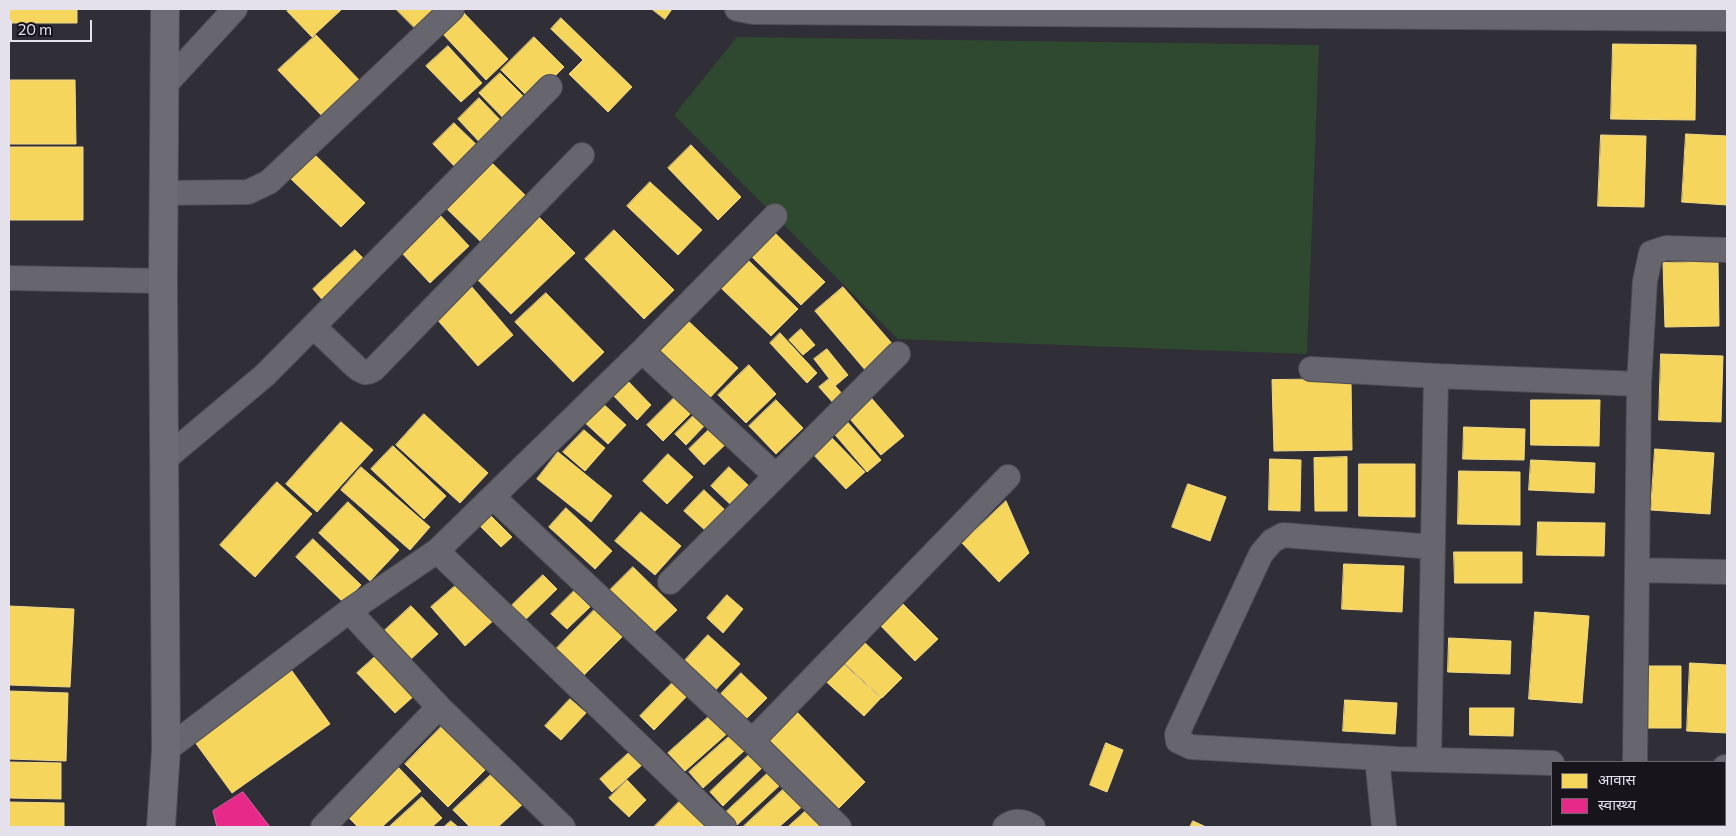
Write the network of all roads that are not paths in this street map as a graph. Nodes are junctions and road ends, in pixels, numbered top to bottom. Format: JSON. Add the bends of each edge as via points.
{"nodes":[{"id":1,"x":165,"y":9,"type":"edge"},
{"id":2,"x":235,"y":9,"type":"edge"},
{"id":3,"x":452,"y":9,"type":"edge"},
{"id":4,"x":737,"y":9,"type":"edge"},
{"id":5,"x":1095,"y":12,"type":"edge"},
{"id":6,"x":1410,"y":13,"type":"edge"},
{"id":7,"x":1589,"y":14,"type":"edge"},
{"id":8,"x":1727,"y":19,"type":"edge"},
{"id":9,"x":164,"y":86,"type":"junction"},
{"id":10,"x":550,"y":87,"type":"dead end"},
{"id":11,"x":582,"y":155,"type":"dead end"},
{"id":12,"x":164,"y":193,"type":"junction"},
{"id":13,"x":775,"y":216,"type":"dead end"},
{"id":14,"x":1727,"y":250,"type":"edge"},
{"id":15,"x":9,"y":278,"type":"edge"},
{"id":16,"x":163,"y":281,"type":"junction"},
{"id":17,"x":314,"y":326,"type":"junction"},
{"id":18,"x":642,"y":351,"type":"junction"},
{"id":19,"x":898,"y":354,"type":"dead end"},
{"id":20,"x":1311,"y":369,"type":"dead end"},
{"id":21,"x":1436,"y":376,"type":"junction"},
{"id":22,"x":1639,"y":384,"type":"junction"},
{"id":23,"x":165,"y":459,"type":"junction"},
{"id":24,"x":776,"y":476,"type":"junction"},
{"id":25,"x":1008,"y":477,"type":"dead end"},
{"id":26,"x":493,"y":496,"type":"junction"},
{"id":27,"x":1433,"y":547,"type":"junction"},
{"id":28,"x":437,"y":550,"type":"junction"},
{"id":29,"x":1637,"y":570,"type":"junction"},
{"id":30,"x":1727,"y":572,"type":"edge"},
{"id":31,"x":670,"y":582,"type":"dead end"},
{"id":32,"x":349,"y":611,"type":"junction"},
{"id":33,"x":439,"y":707,"type":"junction"},
{"id":34,"x":752,"y":741,"type":"junction"},
{"id":35,"x":166,"y":750,"type":"junction"},
{"id":36,"x":1377,"y":758,"type":"junction"},
{"id":37,"x":1429,"y":760,"type":"junction"},
{"id":38,"x":1636,"y":761,"type":"edge"},
{"id":39,"x":1551,"y":763,"type":"edge"},
{"id":40,"x":329,"y":826,"type":"edge"},
{"id":41,"x":160,"y":827,"type":"edge"},
{"id":42,"x":563,"y":827,"type":"edge"},
{"id":43,"x":724,"y":827,"type":"edge"},
{"id":44,"x":840,"y":827,"type":"edge"},
{"id":45,"x":1005,"y":827,"type":"edge"},
{"id":46,"x":1033,"y":827,"type":"edge"},
{"id":47,"x":1384,"y":827,"type":"edge"}],
"edges":[{"from":1,"to":9,"type":"street"},
{"from":2,"to":9,"type":"street"},
{"from":3,"to":12,"type":"street","via":[[269,182],[248,192]]},
{"from":4,"to":5,"type":"street","via":[[753,12]]},
{"from":5,"to":6,"type":"street"},
{"from":6,"to":7,"type":"street"},
{"from":7,"to":8,"type":"street"},
{"from":9,"to":12,"type":"street"},
{"from":10,"to":17,"type":"street"},
{"from":11,"to":17,"type":"street","via":[[369,372],[356,368]]},
{"from":12,"to":16,"type":"street"},
{"from":13,"to":18,"type":"street"},
{"from":14,"to":22,"type":"street","via":[[1666,248],[1651,254],[1645,282]]},
{"from":15,"to":16,"type":"street"},
{"from":16,"to":23,"type":"street"},
{"from":17,"to":23,"type":"street","via":[[266,375]]},
{"from":18,"to":24,"type":"street"},
{"from":18,"to":26,"type":"street"},
{"from":19,"to":24,"type":"street"},
{"from":20,"to":21,"type":"street"},
{"from":21,"to":22,"type":"street"},
{"from":21,"to":27,"type":"street"},
{"from":22,"to":29,"type":"street"},
{"from":23,"to":35,"type":"street"},
{"from":24,"to":31,"type":"street"},
{"from":25,"to":34,"type":"street"},
{"from":26,"to":28,"type":"street"},
{"from":26,"to":34,"type":"street"},
{"from":27,"to":36,"type":"street","via":[[1283,535],[1272,541],[1261,554],[1177,734],[1178,741],[1191,747]]},
{"from":27,"to":37,"type":"street"},
{"from":28,"to":32,"type":"street"},
{"from":28,"to":43,"type":"street"},
{"from":29,"to":30,"type":"street"},
{"from":29,"to":38,"type":"street"},
{"from":32,"to":33,"type":"street"},
{"from":32,"to":35,"type":"street"},
{"from":33,"to":40,"type":"street"},
{"from":33,"to":42,"type":"street"},
{"from":34,"to":44,"type":"street"},
{"from":35,"to":41,"type":"street"},
{"from":36,"to":37,"type":"street"},
{"from":36,"to":47,"type":"street"},
{"from":37,"to":39,"type":"street"},
{"from":45,"to":46,"type":"street","via":[[1018,821]]}]}
